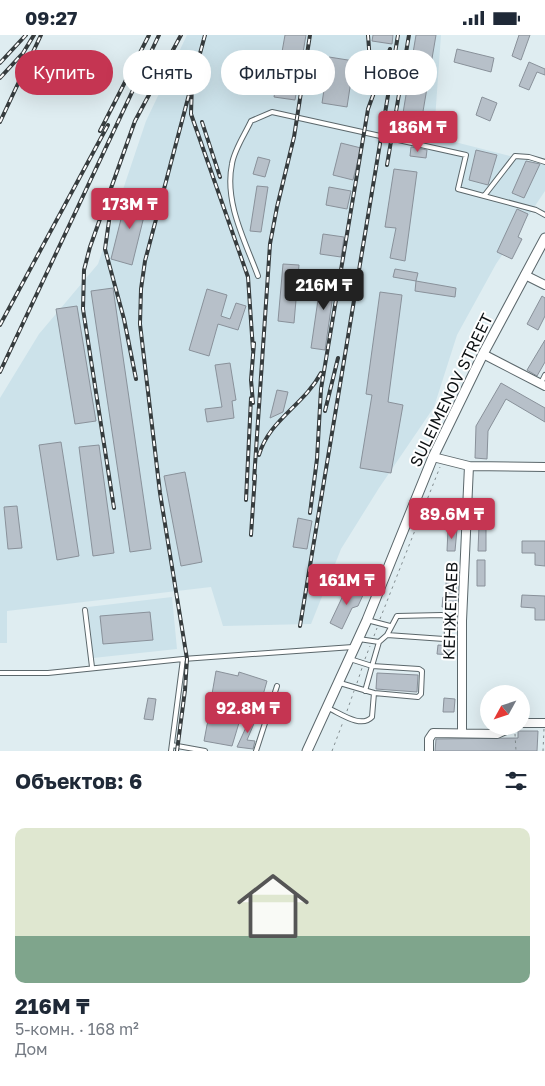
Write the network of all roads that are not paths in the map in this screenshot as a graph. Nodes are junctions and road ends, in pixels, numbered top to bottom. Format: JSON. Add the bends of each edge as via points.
{"nodes":[{"id":1,"x":545,"y":162,"type":"edge"},
{"id":2,"x":484,"y":196,"type":"junction"},
{"id":3,"x":545,"y":215,"type":"edge"},
{"id":4,"x":545,"y":238,"type":"edge"},
{"id":5,"x":525,"y":275,"type":"junction"},
{"id":6,"x":258,"y":276,"type":"dead end"},
{"id":7,"x":545,"y":285,"type":"edge"},
{"id":8,"x":483,"y":355,"type":"junction"},
{"id":9,"x":545,"y":375,"type":"edge"},
{"id":10,"x":542,"y":386,"type":"edge"},
{"id":11,"x":433,"y":457,"type":"junction"},
{"id":12,"x":469,"y":466,"type":"junction"},
{"id":13,"x":545,"y":467,"type":"edge"},
{"id":14,"x":85,"y":610,"type":"dead end"},
{"id":15,"x":367,"y":620,"type":"junction"},
{"id":16,"x":390,"y":626,"type":"junction"},
{"id":17,"x":387,"y":635,"type":"junction"},
{"id":18,"x":379,"y":642,"type":"junction"},
{"id":19,"x":357,"y":643,"type":"junction"},
{"id":20,"x":183,"y":659,"type":"junction"},
{"id":21,"x":350,"y":659,"type":"junction"},
{"id":22,"x":372,"y":665,"type":"junction"},
{"id":23,"x":92,"y":667,"type":"junction"},
{"id":24,"x":0,"y":673,"type":"edge"},
{"id":25,"x":340,"y":683,"type":"junction"},
{"id":26,"x":277,"y":686,"type":"dead end"},
{"id":27,"x":365,"y":691,"type":"junction"},
{"id":28,"x":374,"y":693,"type":"junction"},
{"id":29,"x":328,"y":707,"type":"junction"},
{"id":30,"x":530,"y":723,"type":"edge"},
{"id":31,"x":544,"y":723,"type":"edge"},
{"id":32,"x":462,"y":733,"type":"junction"},
{"id":33,"x":480,"y":734,"type":"edge"},
{"id":34,"x":172,"y":745,"type":"junction"},
{"id":35,"x":171,"y":751,"type":"edge"},
{"id":36,"x":205,"y":751,"type":"edge"},
{"id":37,"x":256,"y":751,"type":"edge"},
{"id":38,"x":307,"y":751,"type":"edge"},
{"id":39,"x":428,"y":751,"type":"edge"}],
"edges":[{"from":1,"to":2,"type":"lane","via":[[515,156]]},
{"from":2,"to":3,"type":"lane"},
{"from":2,"to":6,"type":"lane","via":[[458,189],[466,155],[272,112],[252,121],[232,163],[230,193],[234,213]]},
{"from":4,"to":5,"type":"street","name":"SULEIMENOV STREET"},
{"from":5,"to":7,"type":"street"},
{"from":5,"to":8,"type":"street","name":"SULEIMENOV STREET"},
{"from":8,"to":10,"type":"street"},
{"from":8,"to":11,"type":"street","name":"SULEIMENOV STREET"},
{"from":9,"to":10,"type":"lane"},
{"from":11,"to":12,"type":"street"},
{"from":11,"to":15,"type":"street","name":"SULEIMENOV STREET"},
{"from":12,"to":13,"type":"street"},
{"from":12,"to":32,"type":"street","name":"КЕНЖЕТАЕВ","via":[[462,621]]},
{"from":14,"to":23,"type":"lane"},
{"from":15,"to":16,"type":"lane"},
{"from":15,"to":19,"type":"street","name":"SULEIMENOV STREET"},
{"from":16,"to":17,"type":"lane"},
{"from":16,"to":17,"type":"lane","via":[[397,616],[442,615],[446,617],[447,637]]},
{"from":17,"to":18,"type":"lane"},
{"from":18,"to":19,"type":"lane"},
{"from":18,"to":22,"type":"lane"},
{"from":19,"to":20,"type":"lane"},
{"from":19,"to":21,"type":"street","name":"SULEIMENOV STREET"},
{"from":20,"to":23,"type":"lane"},
{"from":20,"to":34,"type":"lane"},
{"from":21,"to":22,"type":"lane"},
{"from":21,"to":25,"type":"street","name":"SULEIMENOV STREET"},
{"from":22,"to":27,"type":"lane"},
{"from":22,"to":28,"type":"lane","via":[[422,671],[421,694],[418,697]]},
{"from":23,"to":24,"type":"lane","via":[[48,673]]},
{"from":25,"to":27,"type":"lane"},
{"from":25,"to":29,"type":"street","name":"SULEIMENOV STREET"},
{"from":26,"to":37,"type":"lane"},
{"from":27,"to":28,"type":"lane"},
{"from":28,"to":29,"type":"lane","via":[[370,720],[358,721]]},
{"from":29,"to":38,"type":"street","name":"SULEIMENOV STREET"},
{"from":30,"to":31,"type":"street"},
{"from":32,"to":33,"type":"street"},
{"from":32,"to":39,"type":"street","via":[[433,733]]},
{"from":34,"to":35,"type":"lane"},
{"from":34,"to":36,"type":"lane"}]}
